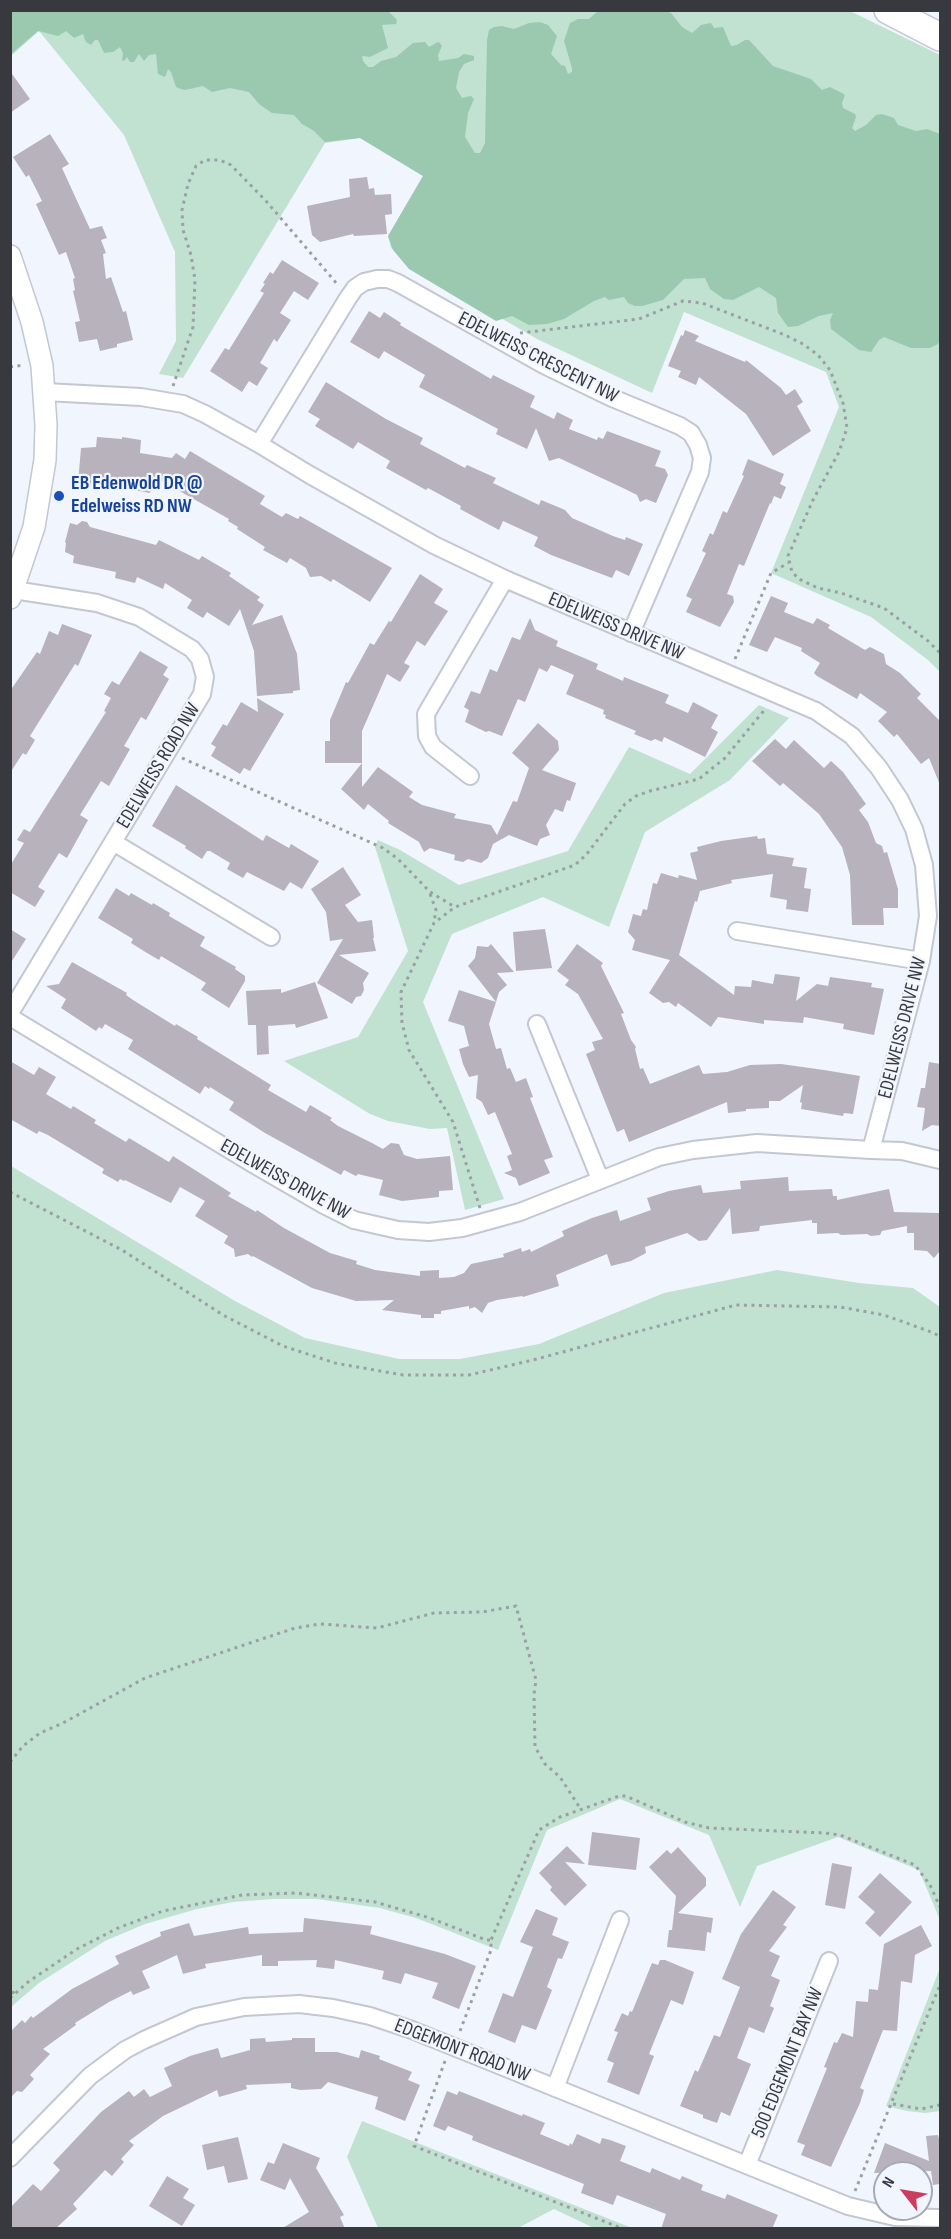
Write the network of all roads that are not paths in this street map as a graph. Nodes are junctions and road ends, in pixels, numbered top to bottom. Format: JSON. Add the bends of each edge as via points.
{"nodes":[{"id":1,"x":888,"y":10,"type":"edge"},
{"id":2,"x":940,"y":37,"type":"edge"},
{"id":3,"x":10,"y":256,"type":"edge"},
{"id":4,"x":45,"y":392,"type":"junction"},
{"id":5,"x":259,"y":444,"type":"junction"},
{"id":6,"x":505,"y":579,"type":"junction"},
{"id":7,"x":12,"y":594,"type":"edge"},
{"id":8,"x":631,"y":633,"type":"junction"},
{"id":9,"x":470,"y":776,"type":"dead end"},
{"id":10,"x":113,"y":842,"type":"junction"},
{"id":11,"x":737,"y":931,"type":"dead end"},
{"id":12,"x":271,"y":937,"type":"dead end"},
{"id":13,"x":921,"y":961,"type":"junction"},
{"id":14,"x":10,"y":1015,"type":"edge"},
{"id":15,"x":537,"y":1024,"type":"dead end"},
{"id":16,"x":871,"y":1150,"type":"junction"},
{"id":17,"x":940,"y":1160,"type":"edge"},
{"id":18,"x":600,"y":1179,"type":"junction"},
{"id":19,"x":620,"y":1920,"type":"dead end"},
{"id":20,"x":829,"y":1961,"type":"dead end"},
{"id":21,"x":555,"y":2088,"type":"junction"},
{"id":22,"x":10,"y":2158,"type":"edge"},
{"id":23,"x":747,"y":2165,"type":"junction"},
{"id":24,"x":935,"y":2222,"type":"edge"}],
"edges":[{"from":1,"to":2,"type":"main road"},
{"from":3,"to":4,"type":"street","via":[[32,322]]},
{"from":4,"to":5,"type":"street","name":"EDELWEISS DRIVE NW","via":[[98,393],[183,404]]},
{"from":4,"to":7,"type":"street","via":[[41,493]]},
{"from":5,"to":6,"type":"street","name":"EDELWEISS DRIVE NW","via":[[387,519]]},
{"from":5,"to":8,"type":"street","name":"EDELWEISS CRESCENT NW","via":[[355,288],[378,279],[388,279],[610,397],[680,426],[691,433],[698,445],[702,458],[700,472]]},
{"from":6,"to":8,"type":"street","name":"EDELWEISS DRIVE NW"},
{"from":6,"to":9,"type":"street","via":[[426,714],[433,747]]},
{"from":7,"to":10,"type":"street","name":"EDELWEISS ROAD NW","via":[[97,603],[139,617],[192,649],[200,659],[205,677],[202,694]]},
{"from":8,"to":13,"type":"street","name":"EDELWEISS DRIVE NW","via":[[816,711],[852,736],[879,768],[914,829],[924,865],[928,916]]},
{"from":10,"to":12,"type":"street"},
{"from":10,"to":14,"type":"street","name":"EDELWEISS ROAD NW"},
{"from":11,"to":13,"type":"street"},
{"from":13,"to":16,"type":"street","name":"EDELWEISS DRIVE NW"},
{"from":14,"to":18,"type":"street","name":"EDELWEISS DRIVE NW","via":[[253,1164],[354,1220],[429,1232],[483,1224]]},
{"from":15,"to":18,"type":"street"},
{"from":16,"to":17,"type":"street","via":[[902,1151]]},
{"from":16,"to":18,"type":"street","name":"EDELWEISS DRIVE NW","via":[[794,1144],[725,1146],[659,1157]]},
{"from":19,"to":21,"type":"street"},
{"from":20,"to":23,"type":"street","name":"500 EDGEMONT BAY NW"},
{"from":21,"to":22,"type":"street","name":"EDGEMONT ROAD NW","via":[[370,2016],[299,2004],[244,2007],[196,2017],[135,2045],[99,2070]]},
{"from":21,"to":23,"type":"street","name":"EDGEMONT ROAD NW"},
{"from":23,"to":24,"type":"street","name":"EDGEMONT ROAD NW","via":[[848,2206]]}]}
